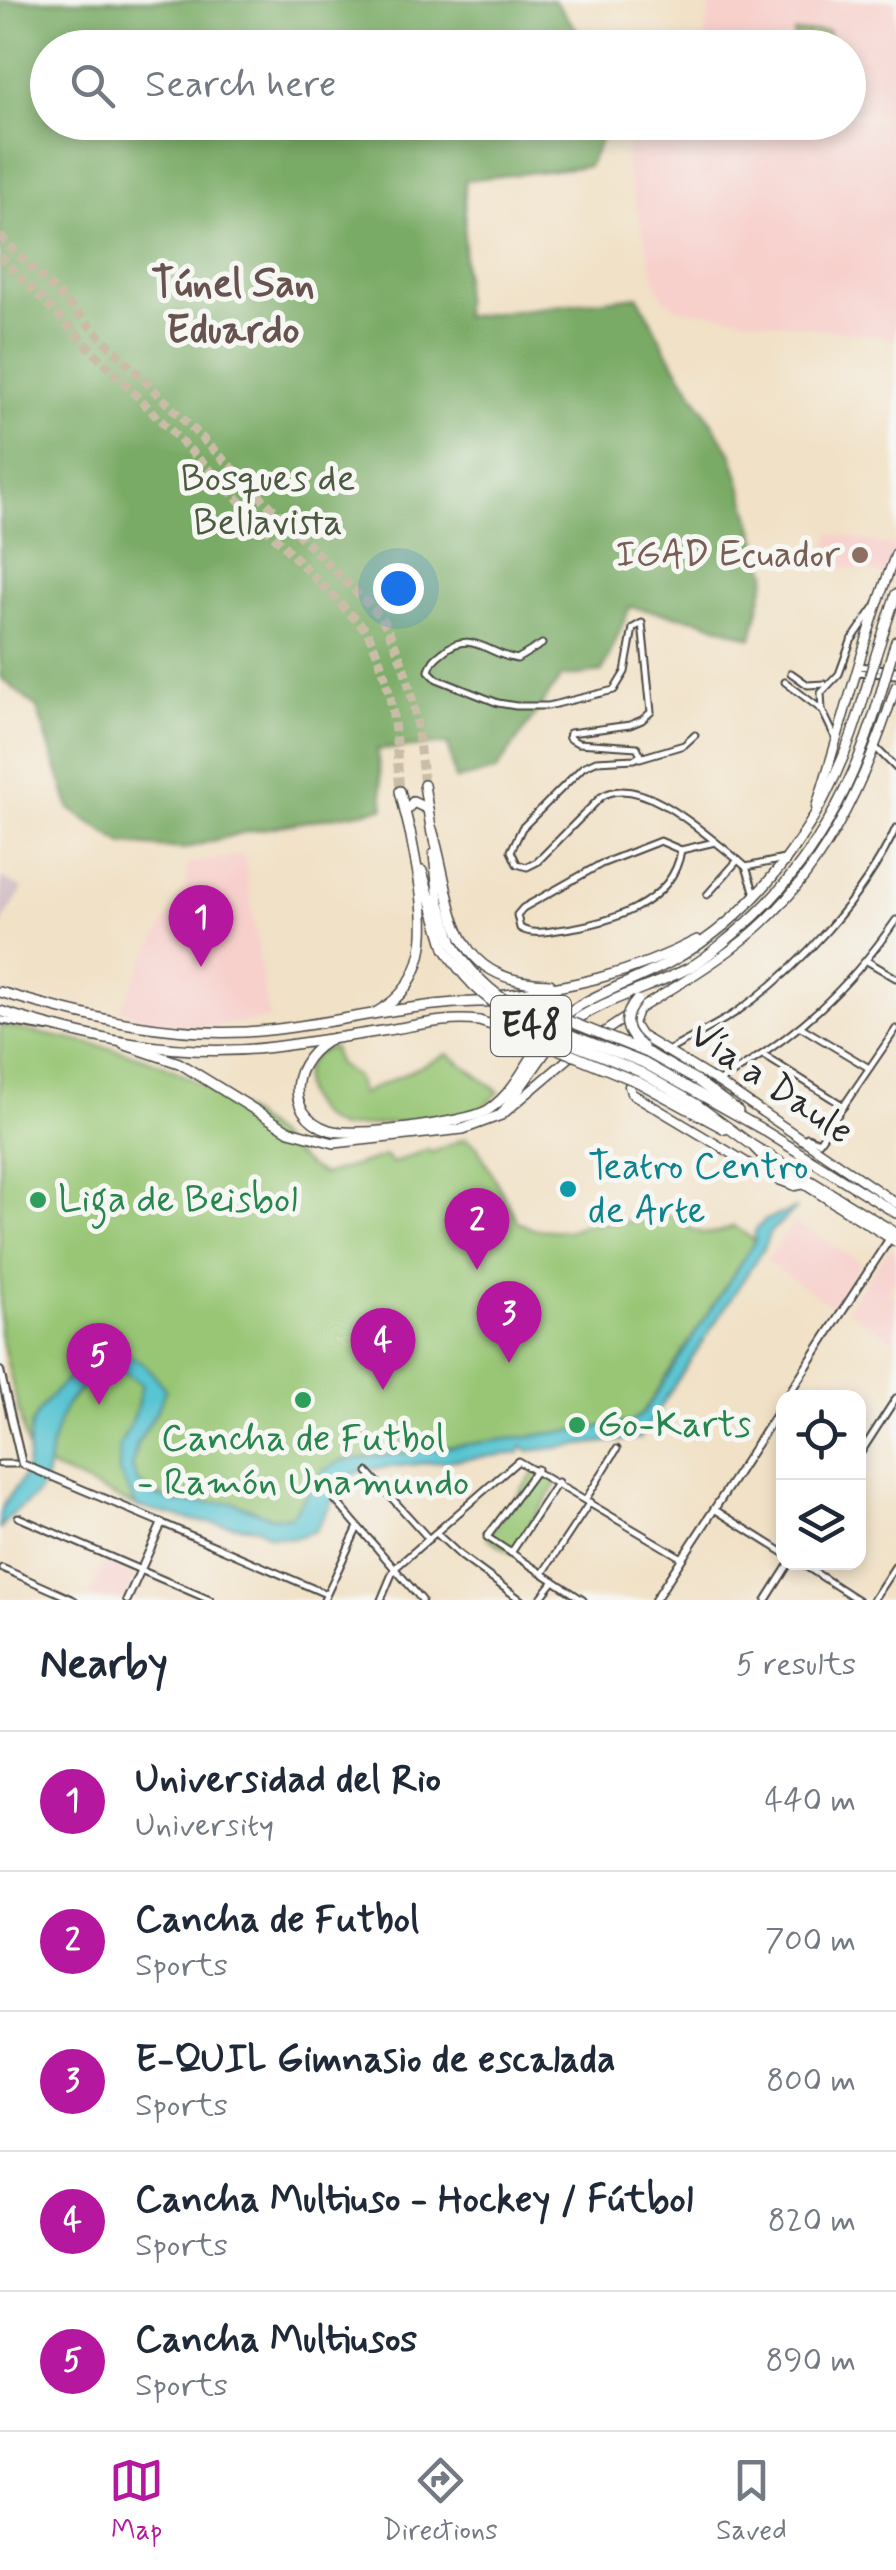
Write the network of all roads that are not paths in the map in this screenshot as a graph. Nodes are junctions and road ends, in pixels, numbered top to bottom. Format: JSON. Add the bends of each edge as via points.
{"nodes":[{"id":1,"x":896,"y":554,"type":"edge"},
{"id":2,"x":896,"y":594,"type":"edge"},
{"id":3,"x":878,"y":601,"type":"junction"},
{"id":4,"x":896,"y":641,"type":"edge"},
{"id":5,"x":542,"y":644,"type":"dead end"},
{"id":6,"x":858,"y":669,"type":"junction"},
{"id":7,"x":896,"y":672,"type":"edge"},
{"id":8,"x":791,"y":673,"type":"dead end"},
{"id":9,"x":832,"y":681,"type":"junction"},
{"id":10,"x":785,"y":682,"type":"dead end"},
{"id":11,"x":896,"y":686,"type":"edge"},
{"id":12,"x":822,"y":710,"type":"junction"},
{"id":13,"x":696,"y":735,"type":"dead end"},
{"id":14,"x":836,"y":747,"type":"junction"},
{"id":15,"x":876,"y":748,"type":"junction"},
{"id":16,"x":637,"y":759,"type":"junction"},
{"id":17,"x":896,"y":768,"type":"edge"},
{"id":18,"x":424,"y":786,"type":"tunnel mouth"},
{"id":19,"x":400,"y":791,"type":"tunnel mouth"},
{"id":20,"x":428,"y":808,"type":"junction"},
{"id":21,"x":405,"y":812,"type":"junction"},
{"id":22,"x":810,"y":826,"type":"junction"},
{"id":23,"x":432,"y":828,"type":"junction"},
{"id":24,"x":896,"y":828,"type":"edge"},
{"id":25,"x":410,"y":831,"type":"junction"},
{"id":26,"x":715,"y":842,"type":"junction"},
{"id":27,"x":681,"y":850,"type":"junction"},
{"id":28,"x":787,"y":858,"type":"junction"},
{"id":29,"x":738,"y":860,"type":"junction"},
{"id":30,"x":746,"y":866,"type":"junction"},
{"id":31,"x":707,"y":895,"type":"dead end"},
{"id":32,"x":756,"y":896,"type":"junction"},
{"id":33,"x":896,"y":920,"type":"edge"},
{"id":34,"x":718,"y":929,"type":"junction"},
{"id":35,"x":449,"y":946,"type":"junction"},
{"id":36,"x":867,"y":961,"type":"junction"},
{"id":37,"x":686,"y":969,"type":"junction"},
{"id":38,"x":896,"y":978,"type":"edge"},
{"id":39,"x":572,"y":985,"type":"junction"},
{"id":40,"x":0,"y":992,"type":"edge"},
{"id":41,"x":639,"y":1003,"type":"junction"},
{"id":42,"x":445,"y":1006,"type":"junction"},
{"id":43,"x":0,"y":1011,"type":"edge"},
{"id":44,"x":369,"y":1016,"type":"junction"},
{"id":45,"x":0,"y":1020,"type":"edge"},
{"id":46,"x":801,"y":1027,"type":"junction"},
{"id":47,"x":51,"y":1028,"type":"junction"},
{"id":48,"x":896,"y":1028,"type":"edge"},
{"id":49,"x":334,"y":1038,"type":"junction"},
{"id":50,"x":123,"y":1044,"type":"junction"},
{"id":51,"x":763,"y":1054,"type":"junction"},
{"id":52,"x":651,"y":1060,"type":"junction"},
{"id":53,"x":870,"y":1068,"type":"junction"},
{"id":54,"x":718,"y":1082,"type":"junction"},
{"id":55,"x":844,"y":1106,"type":"junction"},
{"id":56,"x":501,"y":1116,"type":"junction"},
{"id":57,"x":760,"y":1128,"type":"junction"},
{"id":58,"x":802,"y":1141,"type":"junction"},
{"id":59,"x":752,"y":1146,"type":"junction"},
{"id":60,"x":805,"y":1184,"type":"junction"},
{"id":61,"x":895,"y":1209,"type":"edge"},
{"id":62,"x":894,"y":1234,"type":"edge"},
{"id":63,"x":0,"y":1371,"type":"edge"},
{"id":64,"x":792,"y":1390,"type":"edge"},
{"id":65,"x":896,"y":1398,"type":"edge"},
{"id":66,"x":4,"y":1404,"type":"edge"},
{"id":67,"x":776,"y":1414,"type":"edge"},
{"id":68,"x":866,"y":1445,"type":"edge"},
{"id":69,"x":617,"y":1448,"type":"dead end"},
{"id":70,"x":0,"y":1464,"type":"edge"},
{"id":71,"x":15,"y":1464,"type":"dead end"},
{"id":72,"x":537,"y":1469,"type":"junction"},
{"id":73,"x":368,"y":1472,"type":"dead end"},
{"id":74,"x":558,"y":1482,"type":"junction"},
{"id":75,"x":336,"y":1500,"type":"dead end"},
{"id":76,"x":588,"y":1501,"type":"junction"},
{"id":77,"x":714,"y":1508,"type":"junction"},
{"id":78,"x":18,"y":1517,"type":"dead end"},
{"id":79,"x":162,"y":1524,"type":"junction"},
{"id":80,"x":358,"y":1528,"type":"junction"},
{"id":81,"x":436,"y":1533,"type":"junction"},
{"id":82,"x":429,"y":1539,"type":"junction"},
{"id":83,"x":776,"y":1548,"type":"edge"},
{"id":84,"x":511,"y":1553,"type":"junction"},
{"id":85,"x":682,"y":1558,"type":"junction"},
{"id":86,"x":896,"y":1565,"type":"edge"},
{"id":87,"x":2,"y":1568,"type":"edge"},
{"id":88,"x":394,"y":1569,"type":"junction"},
{"id":89,"x":785,"y":1570,"type":"edge"},
{"id":90,"x":811,"y":1570,"type":"edge"},
{"id":91,"x":140,"y":1571,"type":"junction"},
{"id":92,"x":543,"y":1572,"type":"junction"},
{"id":93,"x":554,"y":1581,"type":"junction"},
{"id":94,"x":325,"y":1597,"type":"edge"},
{"id":95,"x":74,"y":1600,"type":"edge"},
{"id":96,"x":127,"y":1600,"type":"edge"},
{"id":97,"x":210,"y":1600,"type":"edge"},
{"id":98,"x":381,"y":1600,"type":"edge"},
{"id":99,"x":422,"y":1600,"type":"edge"},
{"id":100,"x":521,"y":1600,"type":"edge"},
{"id":101,"x":540,"y":1600,"type":"edge"},
{"id":102,"x":583,"y":1600,"type":"edge"},
{"id":103,"x":655,"y":1600,"type":"edge"},
{"id":104,"x":766,"y":1600,"type":"edge"},
{"id":105,"x":858,"y":1600,"type":"edge"},
{"id":106,"x":873,"y":1600,"type":"edge"}],
"edges":[{"from":1,"to":3,"type":"main road"},
{"from":2,"to":22,"type":"main road","bridge":true,"via":[[843,762]]},
{"from":3,"to":6,"type":"main road"},
{"from":3,"to":9,"type":"street"},
{"from":4,"to":37,"type":"main road","bridge":true,"via":[[852,781],[808,857],[753,918]]},
{"from":5,"to":16,"type":"street","via":[[512,658],[484,644],[454,643],[429,671],[498,703],[559,704],[614,690],[634,628],[642,623],[649,714],[636,724],[568,736],[578,743],[637,747]]},
{"from":6,"to":7,"type":"street"},
{"from":6,"to":14,"type":"main road"},
{"from":8,"to":9,"type":"street","via":[[808,685]]},
{"from":9,"to":12,"type":"street","via":[[819,697]]},
{"from":10,"to":12,"type":"street"},
{"from":11,"to":15,"type":"main road"},
{"from":12,"to":14,"type":"street"},
{"from":13,"to":16,"type":"street","via":[[684,746]]},
{"from":14,"to":22,"type":"main road"},
{"from":15,"to":17,"type":"street"},
{"from":15,"to":41,"type":"main road","via":[[841,823],[785,899],[736,946]]},
{"from":16,"to":26,"type":"street","via":[[593,762],[579,770],[518,834],[514,862],[537,862],[601,797],[621,790],[674,811]]},
{"from":18,"to":20,"type":"main road","name":"Vía a Daule","number":"E48"},
{"from":19,"to":21,"type":"main road","name":"Vía a Daule","number":"E48"},
{"from":20,"to":21,"type":"main road","via":[[414,802]]},
{"from":20,"to":23,"type":"main road","name":"Vía a Daule","number":"E48"},
{"from":21,"to":25,"type":"main road","name":"Vía a Daule","number":"E48"},
{"from":22,"to":28,"type":"main road"},
{"from":23,"to":35,"type":"main road","name":"Vía a Daule","number":"E48"},
{"from":23,"to":39,"type":"main road","via":[[453,917],[476,958],[515,982]]},
{"from":24,"to":52,"type":"street","via":[[863,885],[816,941],[735,1012]]},
{"from":25,"to":35,"type":"main road","name":"Vía a Daule","number":"E48","via":[[433,916]]},
{"from":25,"to":44,"type":"main road","via":[[423,923],[417,970],[404,994]]},
{"from":26,"to":27,"type":"street"},
{"from":26,"to":29,"type":"street"},
{"from":27,"to":27,"type":"street","via":[[660,842],[600,864],[523,908],[520,928],[537,933],[626,914],[662,886]]},
{"from":28,"to":30,"type":"street"},
{"from":28,"to":32,"type":"main road"},
{"from":29,"to":30,"type":"street"},
{"from":29,"to":31,"type":"street"},
{"from":30,"to":32,"type":"street"},
{"from":32,"to":34,"type":"main road"},
{"from":33,"to":36,"type":"street"},
{"from":34,"to":39,"type":"main road","via":[[630,970]]},
{"from":34,"to":49,"type":"main road","via":[[672,962],[558,1020],[502,1099],[466,1120],[348,1133],[323,1128],[302,1104],[298,1075],[310,1053]]},
{"from":35,"to":52,"type":"main road","name":"Vía a Daule","number":"E48","bridge":true,"via":[[509,1005]]},
{"from":36,"to":38,"type":"street"},
{"from":36,"to":46,"type":"street"},
{"from":37,"to":41,"type":"main road"},
{"from":37,"to":56,"type":"main road","via":[[568,1025]]},
{"from":39,"to":42,"type":"main road"},
{"from":40,"to":44,"type":"main road","via":[[158,1029],[270,1030]]},
{"from":41,"to":52,"type":"main road","bridge":true,"via":[[629,1010],[626,1025]]},
{"from":41,"to":56,"type":"main road"},
{"from":42,"to":44,"type":"main road"},
{"from":42,"to":52,"type":"main road","name":"Vía a Daule","bridge":true,"via":[[526,1004]]},
{"from":43,"to":47,"type":"main road"},
{"from":45,"to":47,"type":"street"},
{"from":46,"to":51,"type":"street"},
{"from":46,"to":53,"type":"street"},
{"from":47,"to":50,"type":"main road"},
{"from":48,"to":53,"type":"street"},
{"from":49,"to":50,"type":"main road","name":"Vía a Daule","via":[[235,1050]]},
{"from":49,"to":52,"type":"main road","name":"Vía a Daule","bridge":true,"via":[[442,1020],[480,1022]]},
{"from":50,"to":56,"type":"main road","via":[[180,1063],[288,1132],[334,1143],[472,1128]]},
{"from":51,"to":54,"type":"street"},
{"from":51,"to":55,"type":"street"},
{"from":52,"to":54,"type":"main road","name":"Vía a Daule"},
{"from":52,"to":57,"type":"main road","name":"Vía a Daule","number":"E48"},
{"from":52,"to":57,"type":"main road","name":"Vía a Daule","via":[[707,1088]]},
{"from":52,"to":59,"type":"main road","name":"Vía a Daule"},
{"from":52,"to":60,"type":"main road","via":[[645,1050],[631,1093],[771,1177]]},
{"from":53,"to":55,"type":"street"},
{"from":54,"to":58,"type":"main road","name":"Vía a Daule"},
{"from":55,"to":58,"type":"street","via":[[819,1142]]},
{"from":57,"to":61,"type":"main road","name":"Vía a Daule","number":"E48"},
{"from":58,"to":61,"type":"main road","name":"Vía a Daule"},
{"from":59,"to":60,"type":"main road","name":"Vía a Daule"},
{"from":59,"to":62,"type":"main road","name":"Vía a Daule"},
{"from":60,"to":62,"type":"main road","name":"Vía a Daule"},
{"from":62,"to":64,"type":"street"},
{"from":63,"to":66,"type":"street"},
{"from":65,"to":68,"type":"street"},
{"from":66,"to":79,"type":"street","via":[[20,1462]]},
{"from":67,"to":77,"type":"street"},
{"from":69,"to":76,"type":"street"},
{"from":70,"to":71,"type":"street"},
{"from":72,"to":74,"type":"street"},
{"from":72,"to":81,"type":"street","via":[[518,1461]]},
{"from":72,"to":84,"type":"street","via":[[486,1537]]},
{"from":73,"to":82,"type":"street"},
{"from":74,"to":76,"type":"street"},
{"from":74,"to":84,"type":"street"},
{"from":75,"to":80,"type":"street"},
{"from":76,"to":85,"type":"street"},
{"from":76,"to":92,"type":"street"},
{"from":77,"to":83,"type":"street"},
{"from":77,"to":85,"type":"street"},
{"from":78,"to":91,"type":"street"},
{"from":79,"to":91,"type":"street"},
{"from":79,"to":94,"type":"street"},
{"from":80,"to":88,"type":"street"},
{"from":80,"to":94,"type":"street"},
{"from":81,"to":82,"type":"street"},
{"from":81,"to":100,"type":"street"},
{"from":82,"to":88,"type":"street"},
{"from":84,"to":92,"type":"street"},
{"from":85,"to":103,"type":"street"},
{"from":86,"to":106,"type":"street"},
{"from":87,"to":95,"type":"street"},
{"from":88,"to":98,"type":"street"},
{"from":88,"to":99,"type":"street"},
{"from":89,"to":104,"type":"street"},
{"from":90,"to":105,"type":"street"},
{"from":91,"to":96,"type":"street"},
{"from":91,"to":97,"type":"street"},
{"from":92,"to":93,"type":"street"},
{"from":93,"to":101,"type":"street"},
{"from":93,"to":102,"type":"street"}]}
